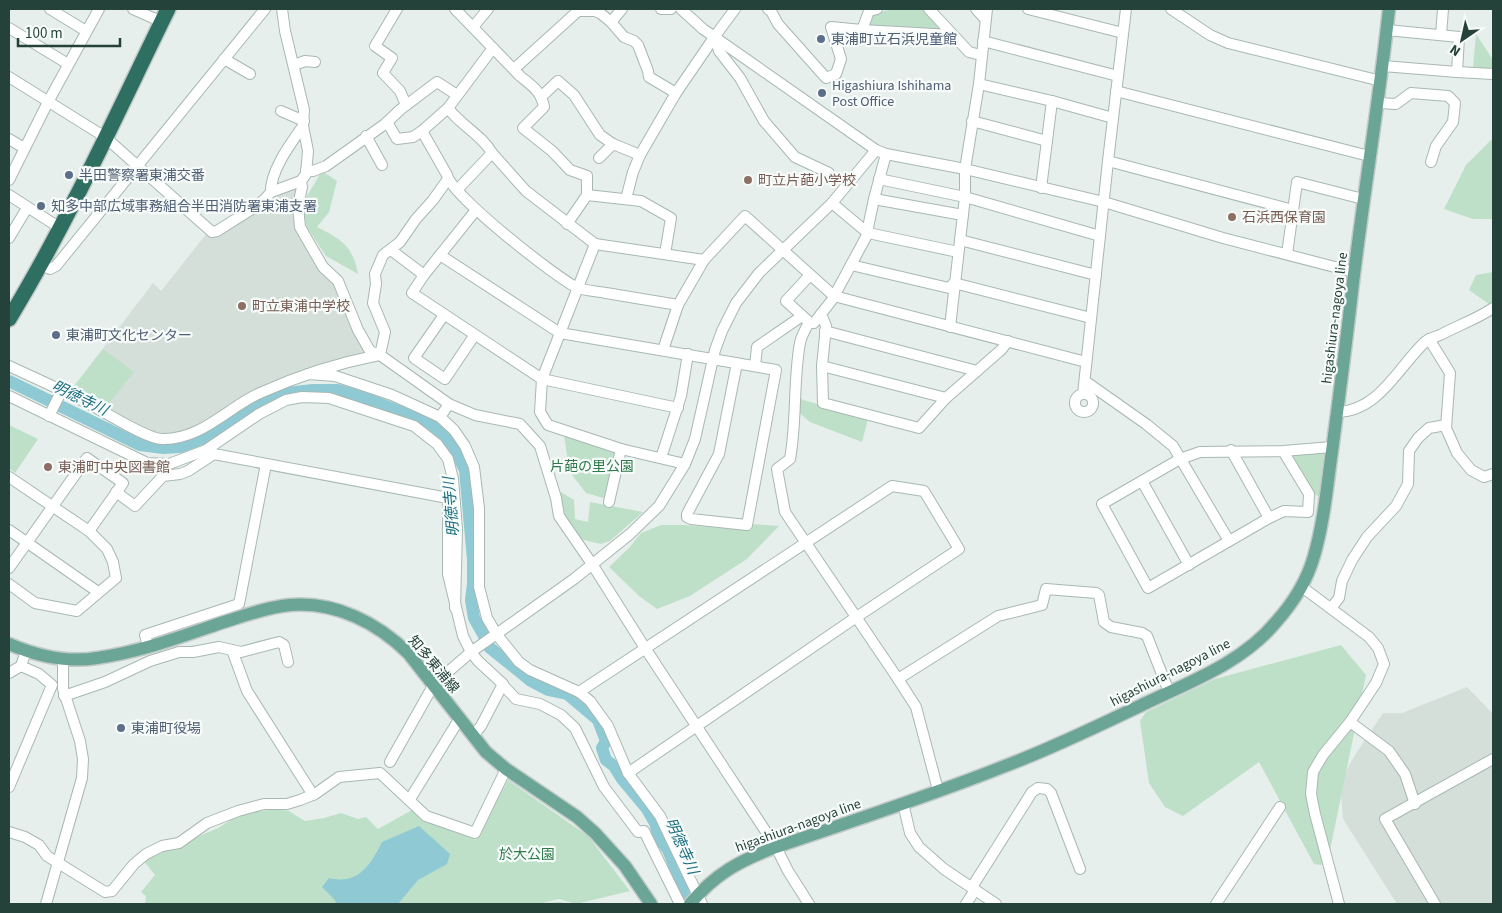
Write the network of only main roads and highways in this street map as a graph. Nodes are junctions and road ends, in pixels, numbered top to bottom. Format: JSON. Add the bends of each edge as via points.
{"nodes":[{"id":1,"x":1389,"y":9,"type":"edge"},
{"id":2,"x":165,"y":15,"type":"edge"},
{"id":3,"x":9,"y":319,"type":"edge"},
{"id":4,"x":9,"y":644,"type":"edge"},
{"id":5,"x":696,"y":900,"type":"edge"},
{"id":6,"x":651,"y":904,"type":"edge"}],
"edges":[{"from":1,"to":5,"type":"main road","name":"higashiura-nagoya line","via":[[1322,526],[1314,559],[1302,587],[1275,624],[1227,664],[1169,692],[1006,766],[752,856],[727,869],[706,886]]},
{"from":2,"to":3,"type":"highway","via":[[60,228]]},
{"from":4,"to":6,"type":"main road","name":"知多東浦線","via":[[44,656],[96,659],[290,605],[342,611],[364,620],[398,642],[486,752],[595,833],[625,866]]}]}
